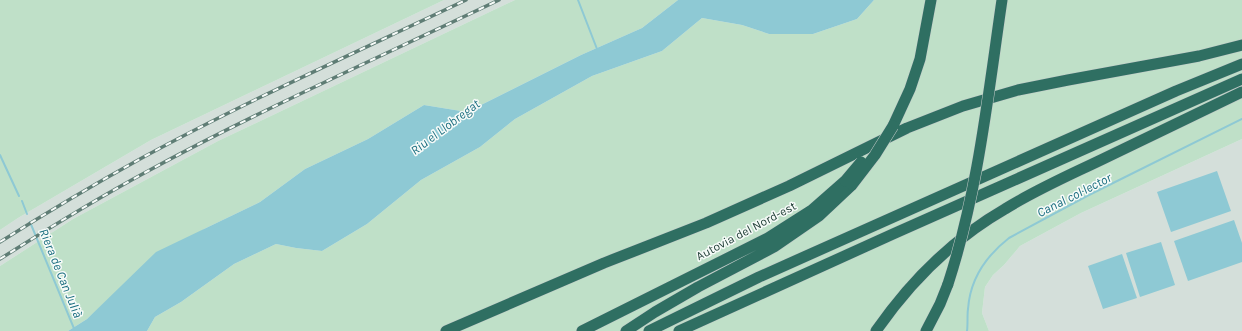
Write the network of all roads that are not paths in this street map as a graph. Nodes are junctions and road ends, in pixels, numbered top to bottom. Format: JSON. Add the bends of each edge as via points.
{"nodes":[{"id":1,"x":924,"y":0,"type":"edge"},
{"id":2,"x":931,"y":0,"type":"edge"},
{"id":3,"x":1002,"y":0,"type":"edge"},
{"id":4,"x":1242,"y":45,"type":"edge"},
{"id":5,"x":1242,"y":64,"type":"edge"},
{"id":6,"x":1242,"y":79,"type":"edge"},
{"id":7,"x":906,"y":88,"type":"junction"},
{"id":8,"x":1242,"y":92,"type":"edge"},
{"id":9,"x":848,"y":183,"type":"junction"},
{"id":10,"x":446,"y":331,"type":"edge"},
{"id":11,"x":582,"y":331,"type":"edge"},
{"id":12,"x":626,"y":331,"type":"edge"},
{"id":13,"x":649,"y":331,"type":"edge"},
{"id":14,"x":679,"y":331,"type":"edge"},
{"id":15,"x":876,"y":331,"type":"edge"},
{"id":16,"x":926,"y":331,"type":"edge"}],
"edges":[{"from":1,"to":7,"type":"highway","name":"Autovia del Nord-est"},
{"from":2,"to":7,"type":"highway","via":[[920,59]]},
{"from":3,"to":16,"type":"highway","bridge":true,"via":[[976,174],[958,255],[940,304]]},
{"from":4,"to":10,"type":"highway","via":[[1192,58],[1018,90],[963,106],[907,128],[789,186],[706,223],[604,263]]},
{"from":5,"to":13,"type":"highway","via":[[759,277]]},
{"from":6,"to":14,"type":"highway"},
{"from":7,"to":9,"type":"highway","name":"Autovia del Nord-est","bridge":true,"via":[[889,124]]},
{"from":8,"to":15,"type":"highway","via":[[1005,208],[938,258]]},
{"from":9,"to":11,"type":"highway","name":"Autovia del Nord-est","via":[[768,238]]},
{"from":9,"to":12,"type":"highway","via":[[819,216],[774,247],[698,287]]}]}
